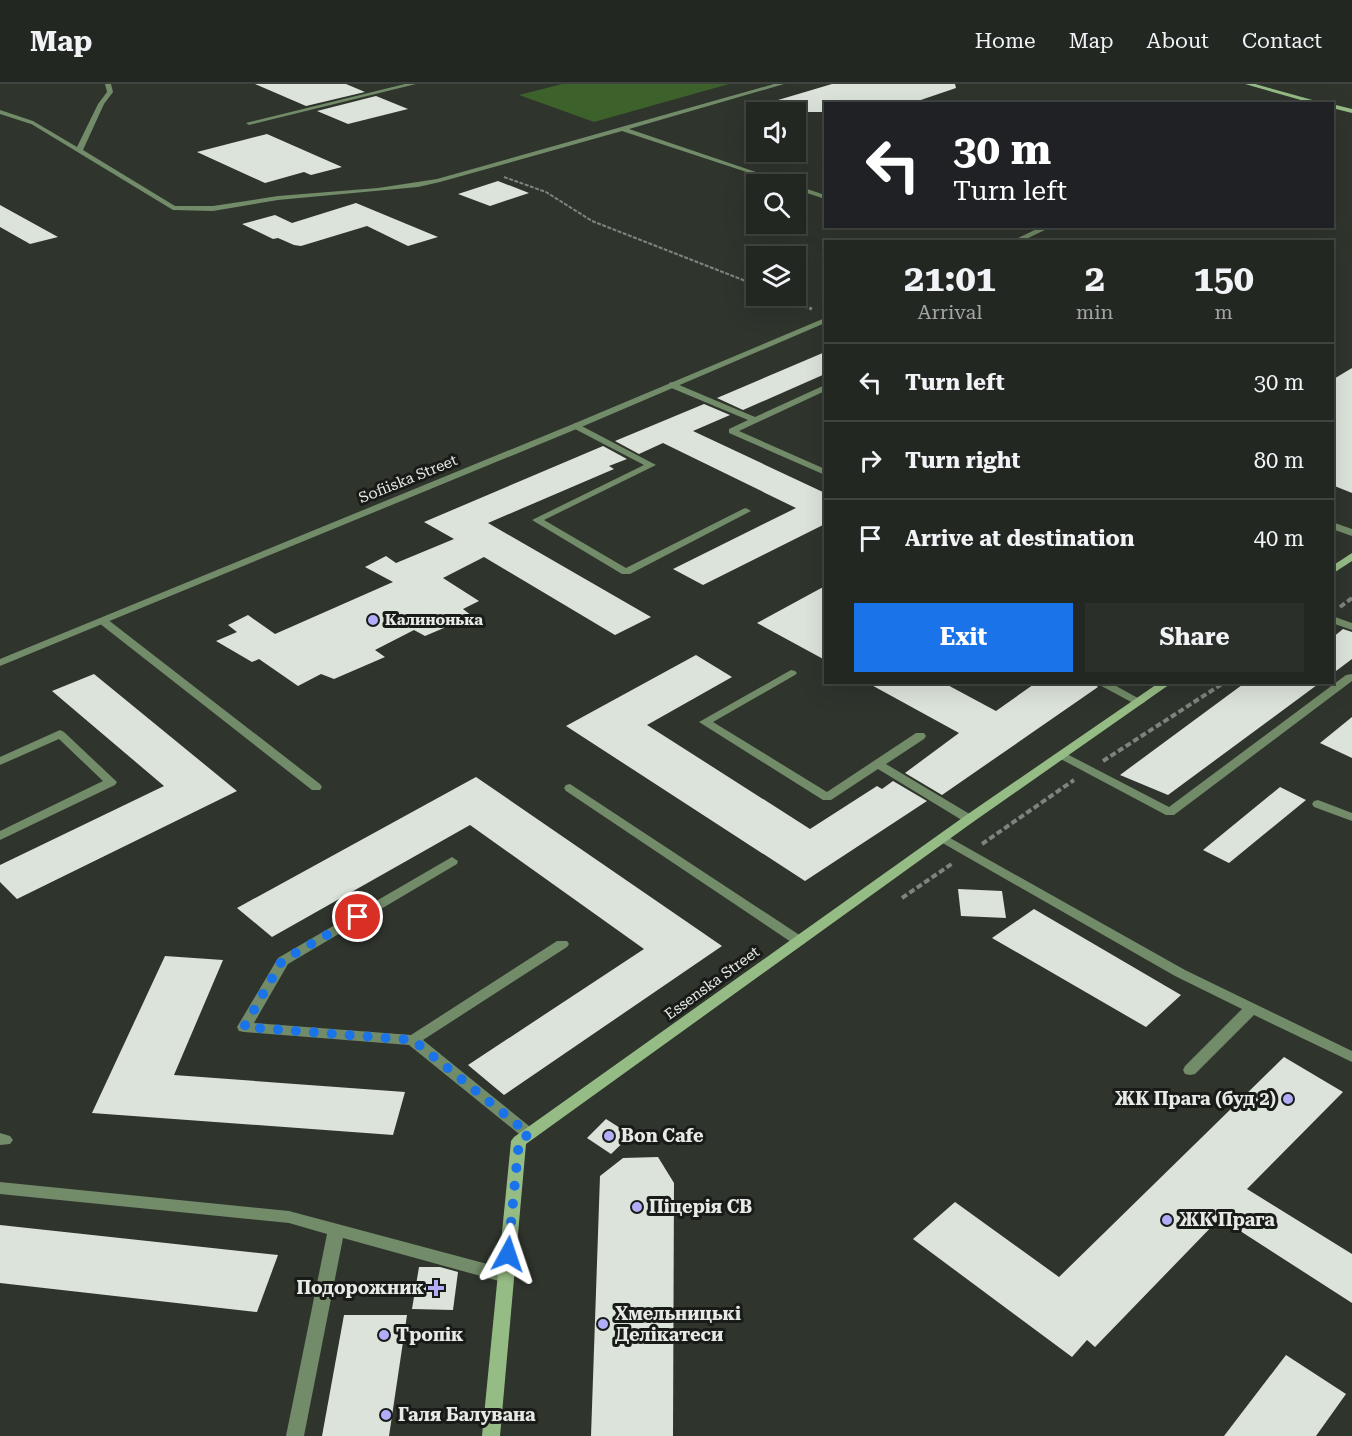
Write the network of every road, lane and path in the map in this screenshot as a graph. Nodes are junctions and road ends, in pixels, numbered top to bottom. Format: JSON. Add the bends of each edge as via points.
{"nodes":[{"id":1,"x":108,"y":84,"type":"edge"},
{"id":2,"x":413,"y":84,"type":"edge"},
{"id":3,"x":781,"y":84,"type":"edge"},
{"id":4,"x":1248,"y":84,"type":"edge"},
{"id":5,"x":1316,"y":102,"type":"edge"},
{"id":6,"x":1334,"y":107,"type":"edge"},
{"id":7,"x":1352,"y":111,"type":"edge"},
{"id":8,"x":0,"y":112,"type":"edge"},
{"id":9,"x":249,"y":123,"type":"dead end"},
{"id":10,"x":623,"y":129,"type":"junction"},
{"id":11,"x":79,"y":151,"type":"junction"},
{"id":12,"x":482,"y":169,"type":"junction"},
{"id":13,"x":758,"y":174,"type":"edge"},
{"id":14,"x":806,"y":191,"type":"edge"},
{"id":15,"x":824,"y":197,"type":"edge"},
{"id":16,"x":1045,"y":228,"type":"edge"},
{"id":17,"x":1018,"y":240,"type":"edge"},
{"id":18,"x":746,"y":281,"type":"edge"},
{"id":19,"x":800,"y":306,"type":"edge"},
{"id":20,"x":822,"y":316,"type":"edge"},
{"id":21,"x":672,"y":385,"type":"junction"},
{"id":22,"x":824,"y":388,"type":"edge"},
{"id":23,"x":755,"y":420,"type":"junction"},
{"id":24,"x":576,"y":426,"type":"junction"},
{"id":25,"x":824,"y":472,"type":"edge"},
{"id":26,"x":746,"y":511,"type":"dead end"},
{"id":27,"x":1334,"y":526,"type":"edge"},
{"id":28,"x":1352,"y":533,"type":"edge"},
{"id":29,"x":1352,"y":556,"type":"edge"},
{"id":30,"x":1334,"y":570,"type":"edge"},
{"id":31,"x":1334,"y":620,"type":"edge"},
{"id":32,"x":103,"y":621,"type":"junction"},
{"id":33,"x":1352,"y":627,"type":"edge"},
{"id":34,"x":0,"y":663,"type":"edge"},
{"id":35,"x":791,"y":673,"type":"dead end"},
{"id":36,"x":1350,"y":677,"type":"dead end"},
{"id":37,"x":1103,"y":684,"type":"edge"},
{"id":38,"x":1165,"y":684,"type":"edge"},
{"id":39,"x":1222,"y":684,"type":"edge"},
{"id":40,"x":1139,"y":702,"type":"junction"},
{"id":41,"x":920,"y":736,"type":"dead end"},
{"id":42,"x":1061,"y":756,"type":"junction"},
{"id":43,"x":0,"y":761,"type":"edge"},
{"id":44,"x":878,"y":764,"type":"junction"},
{"id":45,"x":1089,"y":770,"type":"junction"},
{"id":46,"x":316,"y":787,"type":"dead end"},
{"id":47,"x":570,"y":788,"type":"dead end"},
{"id":48,"x":1318,"y":804,"type":"dead end"},
{"id":49,"x":1352,"y":817,"type":"edge"},
{"id":50,"x":969,"y":819,"type":"junction"},
{"id":51,"x":0,"y":836,"type":"edge"},
{"id":52,"x":943,"y":838,"type":"junction"},
{"id":53,"x":969,"y":853,"type":"junction"},
{"id":54,"x":452,"y":861,"type":"dead end"},
{"id":55,"x":902,"y":898,"type":"dead end"},
{"id":56,"x":799,"y":941,"type":"junction"},
{"id":57,"x":562,"y":944,"type":"dead end"},
{"id":58,"x":1252,"y":1008,"type":"junction"},
{"id":59,"x":413,"y":1040,"type":"junction"},
{"id":60,"x":1352,"y":1058,"type":"edge"},
{"id":61,"x":1190,"y":1070,"type":"dead end"},
{"id":62,"x":529,"y":1134,"type":"junction"},
{"id":63,"x":0,"y":1188,"type":"edge"},
{"id":64,"x":336,"y":1230,"type":"junction"},
{"id":65,"x":506,"y":1276,"type":"junction"},
{"id":66,"x":295,"y":1436,"type":"edge"},
{"id":67,"x":491,"y":1436,"type":"edge"}],
"edges":[{"from":1,"to":11,"type":"street","via":[[110,92]]},
{"from":2,"to":9,"type":"street"},
{"from":3,"to":10,"type":"street"},
{"from":4,"to":5,"type":"street"},
{"from":6,"to":7,"type":"street"},
{"from":8,"to":11,"type":"street","via":[[31,122]]},
{"from":10,"to":12,"type":"street"},
{"from":10,"to":13,"type":"street"},
{"from":11,"to":12,"type":"street","via":[[158,201],[191,211],[276,198],[405,188]]},
{"from":12,"to":18,"type":"path","via":[[546,192],[592,221]]},
{"from":14,"to":15,"type":"street"},
{"from":16,"to":17,"type":"street"},
{"from":19,"to":20,"type":"path"},
{"from":20,"to":21,"type":"street","name":"Sofiiska Street"},
{"from":21,"to":23,"type":"street"},
{"from":21,"to":24,"type":"street","name":"Sofiiska Street"},
{"from":22,"to":23,"type":"street"},
{"from":23,"to":25,"type":"street","via":[[732,432]]},
{"from":24,"to":26,"type":"street","via":[[651,465],[537,520],[626,572]]},
{"from":24,"to":32,"type":"street","name":"Sofiiska Street"},
{"from":27,"to":28,"type":"street"},
{"from":29,"to":30,"type":"street"},
{"from":31,"to":33,"type":"street"},
{"from":32,"to":34,"type":"street","name":"Sofiiska Street"},
{"from":32,"to":46,"type":"street"},
{"from":35,"to":44,"type":"street","via":[[705,722],[827,797]]},
{"from":36,"to":45,"type":"street","via":[[1170,812]]},
{"from":37,"to":40,"type":"street"},
{"from":38,"to":40,"type":"street","name":"Essenska Street"},
{"from":39,"to":45,"type":"path"},
{"from":40,"to":42,"type":"street","name":"Essenska Street"},
{"from":41,"to":44,"type":"street"},
{"from":42,"to":45,"type":"street"},
{"from":42,"to":50,"type":"street","name":"Essenska Street"},
{"from":43,"to":51,"type":"street","via":[[60,734],[111,782]]},
{"from":44,"to":50,"type":"street"},
{"from":45,"to":53,"type":"path"},
{"from":47,"to":56,"type":"street"},
{"from":48,"to":49,"type":"street"},
{"from":50,"to":52,"type":"street","name":"Essenska Street"},
{"from":52,"to":53,"type":"street"},
{"from":52,"to":56,"type":"street","name":"Essenska Street"},
{"from":53,"to":55,"type":"path"},
{"from":53,"to":58,"type":"street","via":[[1180,973]]},
{"from":54,"to":59,"type":"street","via":[[282,961],[244,1027]]},
{"from":56,"to":62,"type":"street","name":"Essenska Street"},
{"from":57,"to":59,"type":"street"},
{"from":58,"to":60,"type":"street"},
{"from":58,"to":61,"type":"street"},
{"from":59,"to":62,"type":"street"},
{"from":62,"to":65,"type":"street","name":"Essenska Street","via":[[519,1141]]},
{"from":63,"to":64,"type":"street","via":[[289,1217]]},
{"from":64,"to":65,"type":"street"},
{"from":64,"to":66,"type":"street"},
{"from":65,"to":67,"type":"street","name":"Essenska Street"}]}
